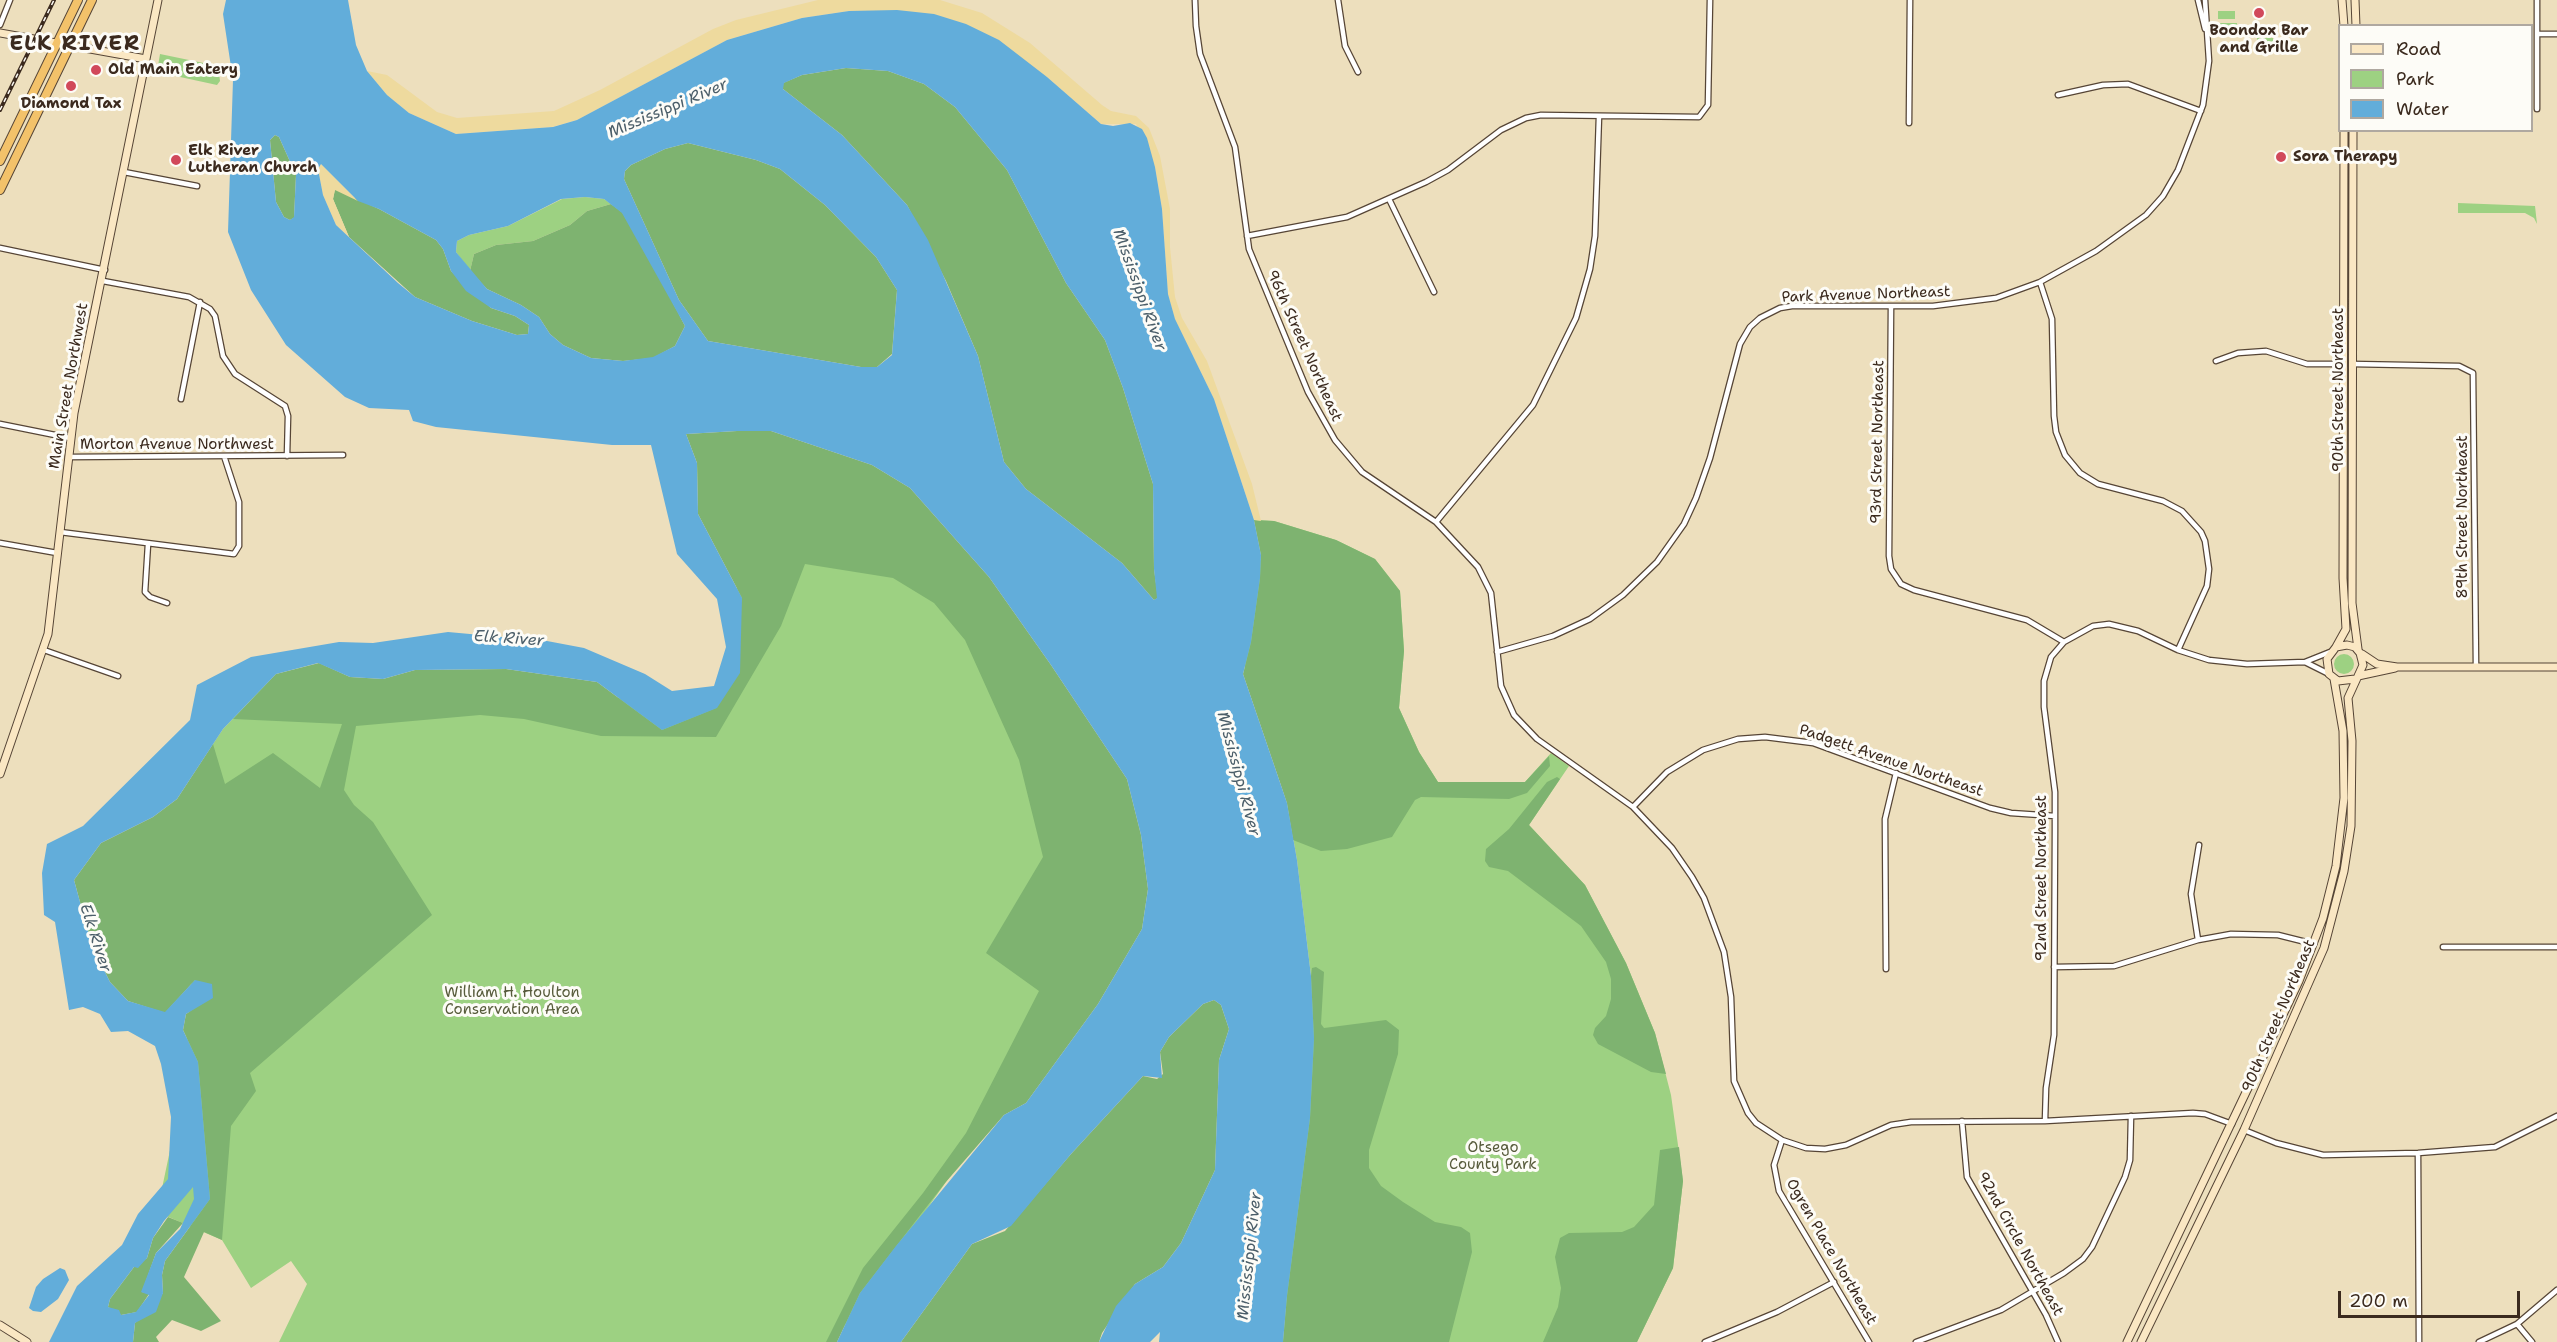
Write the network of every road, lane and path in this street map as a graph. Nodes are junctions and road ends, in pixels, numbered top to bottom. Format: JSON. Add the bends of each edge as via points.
{"nodes":[{"id":1,"x":10,"y":0,"type":"edge"},
{"id":2,"x":78,"y":0,"type":"edge"},
{"id":3,"x":92,"y":0,"type":"edge"},
{"id":4,"x":158,"y":0,"type":"edge"},
{"id":5,"x":1195,"y":0,"type":"edge"},
{"id":6,"x":1338,"y":0,"type":"edge"},
{"id":7,"x":1710,"y":0,"type":"edge"},
{"id":8,"x":1910,"y":0,"type":"edge"},
{"id":9,"x":2198,"y":0,"type":"edge"},
{"id":10,"x":2205,"y":0,"type":"edge"},
{"id":11,"x":2342,"y":0,"type":"edge"},
{"id":12,"x":2355,"y":0,"type":"edge"},
{"id":13,"x":2537,"y":0,"type":"edge"},
{"id":14,"x":2344,"y":24,"type":"edge"},
{"id":15,"x":2356,"y":24,"type":"edge"},
{"id":16,"x":0,"y":25,"type":"edge"},
{"id":17,"x":0,"y":33,"type":"edge"},
{"id":18,"x":2537,"y":34,"type":"junction"},
{"id":19,"x":2557,"y":34,"type":"edge"},
{"id":20,"x":2209,"y":41,"type":"junction"},
{"id":21,"x":57,"y":44,"type":"junction"},
{"id":22,"x":69,"y":46,"type":"junction"},
{"id":23,"x":146,"y":59,"type":"junction"},
{"id":24,"x":1358,"y":72,"type":"dead end"},
{"id":25,"x":2058,"y":95,"type":"dead end"},
{"id":26,"x":2537,"y":109,"type":"dead end"},
{"id":27,"x":2201,"y":111,"type":"junction"},
{"id":28,"x":1599,"y":116,"type":"junction"},
{"id":29,"x":1909,"y":123,"type":"dead end"},
{"id":30,"x":2344,"y":132,"type":"edge"},
{"id":31,"x":2353,"y":132,"type":"edge"},
{"id":32,"x":0,"y":161,"type":"edge"},
{"id":33,"x":124,"y":172,"type":"junction"},
{"id":34,"x":197,"y":186,"type":"dead end"},
{"id":35,"x":0,"y":190,"type":"edge"},
{"id":36,"x":1389,"y":199,"type":"junction"},
{"id":37,"x":1247,"y":236,"type":"junction"},
{"id":38,"x":0,"y":248,"type":"edge"},
{"id":39,"x":105,"y":270,"type":"junction"},
{"id":40,"x":103,"y":281,"type":"junction"},
{"id":41,"x":2040,"y":282,"type":"junction"},
{"id":42,"x":1434,"y":292,"type":"dead end"},
{"id":43,"x":200,"y":302,"type":"junction"},
{"id":44,"x":1892,"y":307,"type":"junction"},
{"id":45,"x":2216,"y":361,"type":"dead end"},
{"id":46,"x":2343,"y":364,"type":"junction"},
{"id":47,"x":2352,"y":364,"type":"junction"},
{"id":48,"x":181,"y":399,"type":"dead end"},
{"id":49,"x":0,"y":424,"type":"edge"},
{"id":50,"x":70,"y":438,"type":"junction"},
{"id":51,"x":343,"y":455,"type":"dead end"},
{"id":52,"x":224,"y":456,"type":"junction"},
{"id":53,"x":287,"y":456,"type":"junction"},
{"id":54,"x":68,"y":458,"type":"junction"},
{"id":55,"x":1436,"y":522,"type":"junction"},
{"id":56,"x":60,"y":532,"type":"junction"},
{"id":57,"x":0,"y":543,"type":"edge"},
{"id":58,"x":148,"y":544,"type":"junction"},
{"id":59,"x":57,"y":554,"type":"junction"},
{"id":60,"x":167,"y":603,"type":"dead end"},
{"id":61,"x":2064,"y":642,"type":"junction"},
{"id":62,"x":2333,"y":649,"type":"junction"},
{"id":63,"x":44,"y":650,"type":"junction"},
{"id":64,"x":2178,"y":650,"type":"junction"},
{"id":65,"x":2359,"y":651,"type":"junction"},
{"id":66,"x":1497,"y":652,"type":"junction"},
{"id":67,"x":2305,"y":662,"type":"junction"},
{"id":68,"x":2476,"y":666,"type":"junction"},
{"id":69,"x":2397,"y":667,"type":"junction"},
{"id":70,"x":2557,"y":667,"type":"edge"},
{"id":71,"x":117,"y":676,"type":"dead end"},
{"id":72,"x":2332,"y":677,"type":"junction"},
{"id":73,"x":2357,"y":677,"type":"junction"},
{"id":74,"x":0,"y":773,"type":"edge"},
{"id":75,"x":1896,"y":773,"type":"junction"},
{"id":76,"x":1633,"y":807,"type":"junction"},
{"id":77,"x":2055,"y":816,"type":"junction"},
{"id":78,"x":2199,"y":845,"type":"dead end"},
{"id":79,"x":2198,"y":940,"type":"junction"},
{"id":80,"x":2314,"y":944,"type":"junction"},
{"id":81,"x":2443,"y":947,"type":"dead end"},
{"id":82,"x":2557,"y":947,"type":"edge"},
{"id":83,"x":2054,"y":967,"type":"junction"},
{"id":84,"x":1886,"y":969,"type":"dead end"},
{"id":85,"x":2238,"y":1111,"type":"junction"},
{"id":86,"x":2131,"y":1116,"type":"junction"},
{"id":87,"x":2557,"y":1116,"type":"edge"},
{"id":88,"x":2045,"y":1120,"type":"junction"},
{"id":89,"x":1962,"y":1121,"type":"junction"},
{"id":90,"x":2231,"y":1126,"type":"junction"},
{"id":91,"x":2245,"y":1128,"type":"junction"},
{"id":92,"x":1782,"y":1140,"type":"junction"},
{"id":93,"x":2237,"y":1144,"type":"junction"},
{"id":94,"x":2418,"y":1153,"type":"junction"},
{"id":95,"x":1834,"y":1282,"type":"junction"},
{"id":96,"x":2557,"y":1290,"type":"edge"},
{"id":97,"x":2034,"y":1292,"type":"junction"},
{"id":98,"x":2517,"y":1324,"type":"junction"},
{"id":99,"x":0,"y":1325,"type":"edge"},
{"id":100,"x":27,"y":1342,"type":"edge"},
{"id":101,"x":1705,"y":1342,"type":"edge"},
{"id":102,"x":1869,"y":1342,"type":"edge"},
{"id":103,"x":1916,"y":1342,"type":"edge"},
{"id":104,"x":2058,"y":1342,"type":"edge"},
{"id":105,"x":2127,"y":1342,"type":"edge"},
{"id":106,"x":2141,"y":1342,"type":"edge"},
{"id":107,"x":2419,"y":1342,"type":"edge"},
{"id":108,"x":2479,"y":1342,"type":"edge"},
{"id":109,"x":2532,"y":1342,"type":"edge"}],
"edges":[{"from":1,"to":16,"type":"street"},
{"from":2,"to":21,"type":"highway"},
{"from":3,"to":22,"type":"highway"},
{"from":4,"to":23,"type":"main road","name":"Main Street Northwest"},
{"from":5,"to":37,"type":"street","name":"96th Street Northeast","via":[[1200,54],[1235,147]]},
{"from":6,"to":24,"type":"street","via":[[1345,46]]},
{"from":7,"to":28,"type":"street","via":[[1707,105],[1703,115]]},
{"from":8,"to":29,"type":"street"},
{"from":9,"to":20,"type":"street","name":"Park Avenue Northeast"},
{"from":10,"to":20,"type":"street","name":"Park Avenue Northeast"},
{"from":11,"to":14,"type":"main road"},
{"from":12,"to":15,"type":"main road"},
{"from":13,"to":18,"type":"street"},
{"from":17,"to":21,"type":"main road"},
{"from":18,"to":19,"type":"street"},
{"from":18,"to":26,"type":"street"},
{"from":20,"to":27,"type":"street","name":"Park Avenue Northeast"},
{"from":21,"to":22,"type":"main road"},
{"from":21,"to":32,"type":"highway"},
{"from":22,"to":23,"type":"main road"},
{"from":22,"to":35,"type":"highway"},
{"from":23,"to":33,"type":"main road","name":"Main Street Northwest"},
{"from":25,"to":27,"type":"street","via":[[2103,84],[2128,84]]},
{"from":27,"to":41,"type":"street","name":"Park Avenue Northeast","via":[[2178,170],[2146,215],[2096,251]]},
{"from":28,"to":36,"type":"street","via":[[1526,118],[1501,130],[1448,170]]},
{"from":28,"to":55,"type":"street","via":[[1595,236],[1576,318],[1533,405]]},
{"from":30,"to":46,"type":"main road","name":"90th Street Northeast"},
{"from":31,"to":47,"type":"main road","name":"90th Street Northeast"},
{"from":33,"to":34,"type":"street"},
{"from":33,"to":39,"type":"main road","name":"Main Street Northwest"},
{"from":36,"to":37,"type":"street","via":[[1336,220]]},
{"from":36,"to":42,"type":"street"},
{"from":37,"to":55,"type":"street","name":"96th Street Northeast","via":[[1258,276],[1328,429],[1362,472]]},
{"from":38,"to":39,"type":"street"},
{"from":39,"to":40,"type":"main road","name":"Main Street Northwest"},
{"from":40,"to":43,"type":"street"},
{"from":40,"to":50,"type":"main road","name":"Main Street Northwest"},
{"from":41,"to":44,"type":"street","name":"Park Avenue Northeast","via":[[1976,302]]},
{"from":41,"to":64,"type":"street","via":[[2052,319],[2054,416],[2065,455],[2080,473],[2098,484],[2163,501],[2182,511],[2205,541],[2207,586]]},
{"from":43,"to":48,"type":"street"},
{"from":43,"to":53,"type":"street","via":[[214,313],[222,356],[235,374],[285,406]]},
{"from":44,"to":61,"type":"street","name":"93rd Street Northeast","via":[[1889,556],[1894,576],[1906,587],[2027,620]]},
{"from":44,"to":66,"type":"street","name":"Park Avenue Northeast","via":[[1792,306],[1769,312],[1752,325],[1740,344],[1696,498],[1684,524],[1662,555],[1623,595],[1590,619],[1553,636]]},
{"from":45,"to":46,"type":"street","via":[[2238,352],[2266,351],[2307,364]]},
{"from":46,"to":62,"type":"main road","name":"90th Street Northeast","via":[[2346,629]]},
{"from":47,"to":65,"type":"main road","name":"90th Street Northeast","via":[[2352,603]]},
{"from":47,"to":68,"type":"street","name":"89th Street Northeast","via":[[2459,366],[2469,370],[2474,380]]},
{"from":49,"to":50,"type":"street","name":"Morton Avenue Northwest"},
{"from":50,"to":54,"type":"main road","name":"Main Street Northwest"},
{"from":51,"to":53,"type":"street","name":"Morton Avenue Northwest"},
{"from":52,"to":53,"type":"street","name":"Morton Avenue Northwest"},
{"from":52,"to":54,"type":"street","name":"Morton Avenue Northwest"},
{"from":52,"to":58,"type":"street","via":[[239,502],[236,553]]},
{"from":54,"to":56,"type":"main road","name":"Main Street Northwest"},
{"from":55,"to":66,"type":"street","name":"96th Street Northeast","via":[[1483,575],[1494,605]]},
{"from":56,"to":58,"type":"street"},
{"from":56,"to":59,"type":"main road","name":"Main Street Northwest"},
{"from":57,"to":59,"type":"street"},
{"from":58,"to":60,"type":"street","via":[[145,592]]},
{"from":59,"to":63,"type":"main road","name":"Main Street Northwest"},
{"from":61,"to":64,"type":"street","via":[[2093,626],[2109,624],[2138,631]]},
{"from":61,"to":77,"type":"street","name":"92nd Street Northeast","via":[[2051,657],[2044,681]]},
{"from":62,"to":65,"type":"main road","via":[[2347,645]]},
{"from":62,"to":67,"type":"street"},
{"from":62,"to":72,"type":"main road","via":[[2326,665]]},
{"from":63,"to":71,"type":"street"},
{"from":63,"to":74,"type":"main road","name":"Main Street Northwest"},
{"from":64,"to":67,"type":"street","via":[[2229,663]]},
{"from":65,"to":69,"type":"main road","via":[[2377,664]]},
{"from":65,"to":73,"type":"main road","via":[[2363,665]]},
{"from":66,"to":76,"type":"street","name":"96th Street Northeast","via":[[1503,695],[1526,729]]},
{"from":67,"to":72,"type":"street"},
{"from":68,"to":69,"type":"main road"},
{"from":68,"to":70,"type":"main road"},
{"from":69,"to":73,"type":"main road"},
{"from":72,"to":73,"type":"main road","via":[[2347,681]]},
{"from":72,"to":80,"type":"main road","name":"90th Street Northeast","via":[[2341,711],[2342,819],[2332,884]]},
{"from":73,"to":91,"type":"main road","name":"90th Street Northeast","via":[[2348,698],[2351,826],[2338,900],[2324,948]]},
{"from":75,"to":76,"type":"street","name":"Padgett Avenue Northeast","via":[[1797,739],[1751,737],[1717,744],[1680,762]]},
{"from":75,"to":77,"type":"street","name":"Padgett Avenue Northeast","via":[[1990,808]]},
{"from":75,"to":84,"type":"street","via":[[1885,819]]},
{"from":76,"to":92,"type":"street","name":"96th Street Northeast","via":[[1672,848],[1704,898],[1727,966],[1733,1066],[1739,1095],[1756,1123]]},
{"from":77,"to":83,"type":"street","name":"92nd Street Northeast"},
{"from":78,"to":79,"type":"street","via":[[2191,894]]},
{"from":79,"to":80,"type":"street","via":[[2259,933]]},
{"from":79,"to":83,"type":"street","via":[[2114,966]]},
{"from":80,"to":85,"type":"main road","name":"90th Street Northeast"},
{"from":81,"to":82,"type":"street"},
{"from":83,"to":88,"type":"street","name":"92nd Street Northeast","via":[[2055,1035]]},
{"from":85,"to":90,"type":"main road","name":"90th Street Northeast"},
{"from":85,"to":91,"type":"main road"},
{"from":86,"to":88,"type":"street","name":"96th Street Northeast"},
{"from":86,"to":90,"type":"street","name":"96th Street Northeast","via":[[2205,1114]]},
{"from":86,"to":97,"type":"street","via":[[2128,1168],[2092,1247],[2083,1259]]},
{"from":87,"to":94,"type":"street","via":[[2495,1147]]},
{"from":88,"to":89,"type":"street","name":"96th Street Northeast"},
{"from":89,"to":92,"type":"street","name":"96th Street Northeast","via":[[1900,1123],[1833,1149],[1806,1148]]},
{"from":89,"to":97,"type":"street","name":"92nd Circle Northeast","via":[[1967,1177]]},
{"from":90,"to":93,"type":"main road"},
{"from":90,"to":105,"type":"main road","name":"90th Street Northeast"},
{"from":91,"to":93,"type":"main road","name":"90th Street Northeast"},
{"from":91,"to":94,"type":"street","via":[[2276,1143],[2323,1155]]},
{"from":92,"to":95,"type":"street","name":"Ogren Place Northeast","via":[[1774,1157],[1776,1181]]},
{"from":93,"to":106,"type":"main road","name":"90th Street Northeast"},
{"from":94,"to":107,"type":"street"},
{"from":95,"to":101,"type":"street","via":[[1777,1312]]},
{"from":95,"to":102,"type":"street","name":"Ogren Place Northeast"},
{"from":96,"to":98,"type":"street"},
{"from":97,"to":103,"type":"street","via":[[1987,1316]]},
{"from":97,"to":104,"type":"street","name":"92nd Circle Northeast"},
{"from":98,"to":108,"type":"street"},
{"from":98,"to":109,"type":"street"},
{"from":99,"to":100,"type":"main road"}]}
